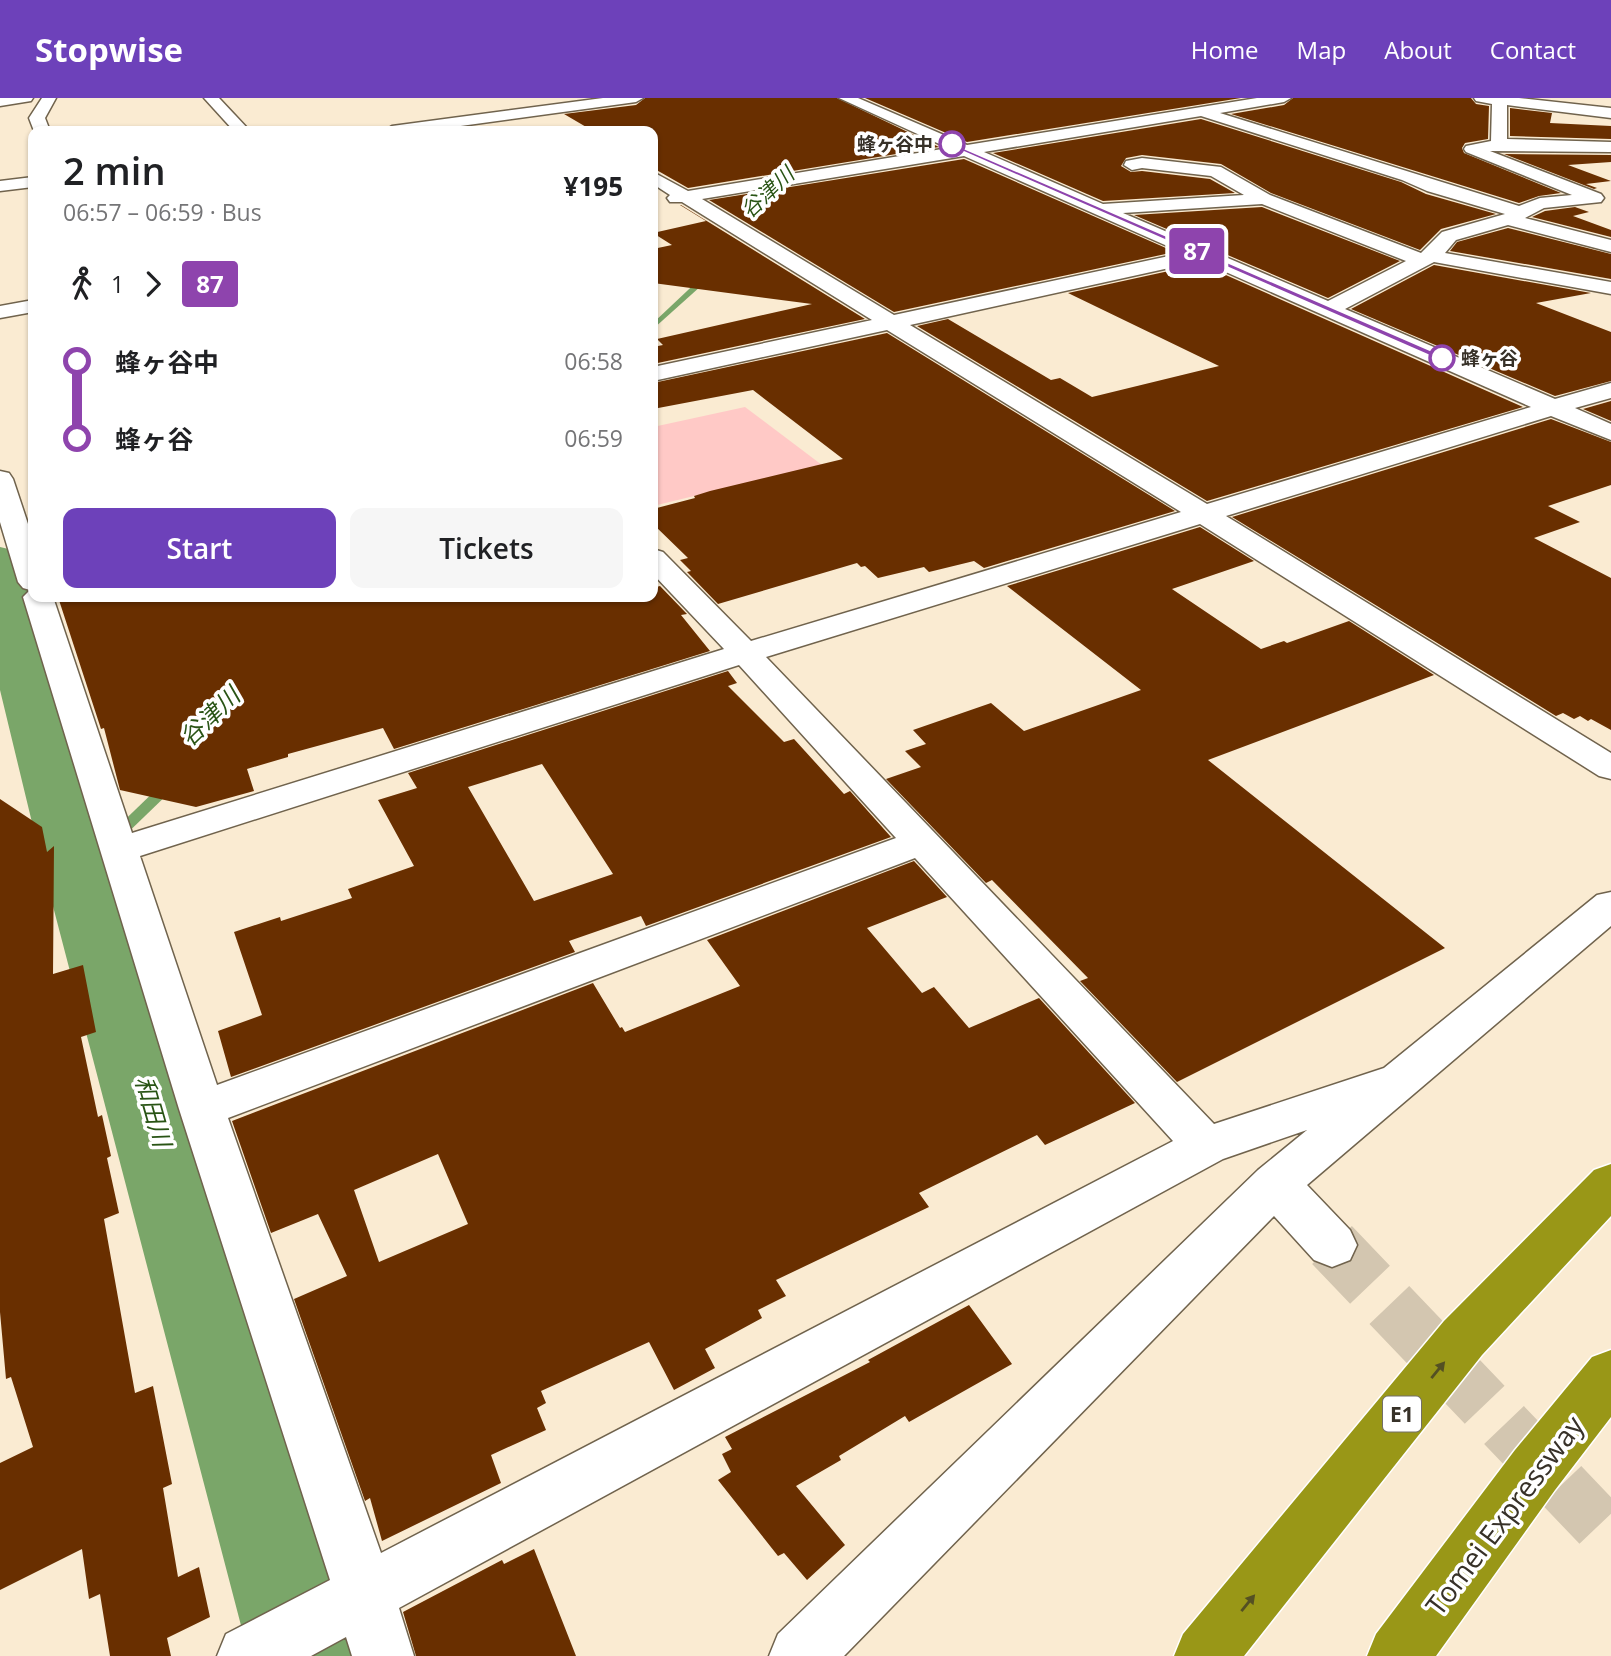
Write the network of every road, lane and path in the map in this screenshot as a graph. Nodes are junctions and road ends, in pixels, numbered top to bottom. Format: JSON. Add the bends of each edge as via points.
{"nodes":[{"id":1,"x":49,"y":98,"type":"edge"},
{"id":2,"x":211,"y":98,"type":"edge"},
{"id":3,"x":524,"y":98,"type":"edge"},
{"id":4,"x":636,"y":98,"type":"edge"},
{"id":5,"x":846,"y":98,"type":"edge"},
{"id":6,"x":1284,"y":98,"type":"edge"},
{"id":7,"x":1490,"y":99,"type":"edge"},
{"id":8,"x":1169,"y":102,"type":"dead end"},
{"id":9,"x":544,"y":110,"type":"junction"},
{"id":10,"x":1201,"y":113,"type":"junction"},
{"id":11,"x":1611,"y":113,"type":"edge"},
{"id":12,"x":566,"y":124,"type":"dead end"},
{"id":13,"x":40,"y":126,"type":"edge"},
{"id":14,"x":237,"y":126,"type":"edge"},
{"id":15,"x":428,"y":126,"type":"edge"},
{"id":16,"x":1500,"y":144,"type":"junction"},
{"id":17,"x":1562,"y":145,"type":"junction"},
{"id":18,"x":1611,"y":147,"type":"edge"},
{"id":19,"x":967,"y":151,"type":"junction"},
{"id":20,"x":1581,"y":154,"type":"dead end"},
{"id":21,"x":1132,"y":165,"type":"dead end"},
{"id":22,"x":658,"y":180,"type":"edge"},
{"id":23,"x":28,"y":182,"type":"edge"},
{"id":24,"x":0,"y":186,"type":"edge"},
{"id":25,"x":685,"y":197,"type":"junction"},
{"id":26,"x":1603,"y":197,"type":"edge"},
{"id":27,"x":1264,"y":199,"type":"junction"},
{"id":28,"x":663,"y":200,"type":"dead end"},
{"id":29,"x":1226,"y":200,"type":"junction"},
{"id":30,"x":1314,"y":203,"type":"dead end"},
{"id":31,"x":1102,"y":210,"type":"junction"},
{"id":32,"x":1516,"y":216,"type":"junction"},
{"id":33,"x":1310,"y":234,"type":"dead end"},
{"id":34,"x":1611,"y":246,"type":"edge"},
{"id":35,"x":1205,"y":254,"type":"junction"},
{"id":36,"x":1427,"y":258,"type":"junction"},
{"id":37,"x":1611,"y":288,"type":"edge"},
{"id":38,"x":28,"y":307,"type":"edge"},
{"id":39,"x":1329,"y":309,"type":"junction"},
{"id":40,"x":0,"y":312,"type":"edge"},
{"id":41,"x":890,"y":323,"type":"junction"},
{"id":42,"x":658,"y":373,"type":"edge"},
{"id":43,"x":1611,"y":390,"type":"edge"},
{"id":44,"x":1553,"y":408,"type":"junction"},
{"id":45,"x":1611,"y":433,"type":"edge"},
{"id":46,"x":0,"y":479,"type":"edge"},
{"id":47,"x":15,"y":512,"type":"edge"},
{"id":48,"x":1203,"y":514,"type":"junction"},
{"id":49,"x":28,"y":563,"type":"edge"},
{"id":50,"x":658,"y":563,"type":"edge"},
{"id":51,"x":40,"y":602,"type":"edge"},
{"id":52,"x":745,"y":653,"type":"junction"},
{"id":53,"x":1611,"y":768,"type":"edge"},
{"id":54,"x":922,"y":842,"type":"junction"},
{"id":55,"x":121,"y":849,"type":"junction"},
{"id":56,"x":1611,"y":905,"type":"edge"},
{"id":57,"x":1402,"y":1079,"type":"junction"},
{"id":58,"x":202,"y":1109,"type":"junction"},
{"id":59,"x":1206,"y":1146,"type":"junction"},
{"id":60,"x":1275,"y":1184,"type":"junction"},
{"id":61,"x":1611,"y":1184,"type":"edge"},
{"id":62,"x":1332,"y":1245,"type":"tunnel mouth"},
{"id":63,"x":1611,"y":1375,"type":"edge"},
{"id":64,"x":364,"y":1592,"type":"junction"},
{"id":65,"x":257,"y":1652,"type":"edge"},
{"id":66,"x":383,"y":1656,"type":"edge"},
{"id":67,"x":800,"y":1656,"type":"edge"},
{"id":68,"x":1205,"y":1656,"type":"edge"},
{"id":69,"x":1398,"y":1656,"type":"edge"}],
"edges":[{"from":1,"to":13,"type":"street","via":[[37,118]]},
{"from":2,"to":14,"type":"street"},
{"from":3,"to":9,"type":"street"},
{"from":4,"to":9,"type":"street"},
{"from":5,"to":19,"type":"street"},
{"from":6,"to":10,"type":"street"},
{"from":7,"to":11,"type":"street"},
{"from":7,"to":16,"type":"street","via":[[1500,118],[1495,129]]},
{"from":8,"to":10,"type":"street"},
{"from":9,"to":12,"type":"street"},
{"from":9,"to":15,"type":"street"},
{"from":10,"to":19,"type":"street"},
{"from":10,"to":32,"type":"street","via":[[1408,176]]},
{"from":16,"to":17,"type":"street"},
{"from":16,"to":26,"type":"street","via":[[1472,149]]},
{"from":17,"to":18,"type":"street"},
{"from":17,"to":20,"type":"street"},
{"from":19,"to":25,"type":"street"},
{"from":19,"to":31,"type":"street"},
{"from":21,"to":27,"type":"street","via":[[1215,171]]},
{"from":22,"to":25,"type":"street"},
{"from":23,"to":24,"type":"street"},
{"from":25,"to":28,"type":"street"},
{"from":25,"to":41,"type":"street"},
{"from":26,"to":32,"type":"street","via":[[1540,203]]},
{"from":27,"to":29,"type":"street"},
{"from":27,"to":30,"type":"street"},
{"from":27,"to":36,"type":"street"},
{"from":29,"to":31,"type":"street"},
{"from":29,"to":33,"type":"street"},
{"from":31,"to":35,"type":"street"},
{"from":32,"to":34,"type":"street"},
{"from":32,"to":36,"type":"street","via":[[1449,236]]},
{"from":35,"to":39,"type":"street"},
{"from":35,"to":41,"type":"street"},
{"from":36,"to":37,"type":"street"},
{"from":36,"to":39,"type":"street"},
{"from":38,"to":40,"type":"street"},
{"from":39,"to":44,"type":"street"},
{"from":41,"to":42,"type":"street"},
{"from":41,"to":48,"type":"street"},
{"from":43,"to":44,"type":"street"},
{"from":44,"to":45,"type":"street"},
{"from":44,"to":48,"type":"street"},
{"from":46,"to":47,"type":"street"},
{"from":47,"to":49,"type":"street"},
{"from":48,"to":52,"type":"street"},
{"from":48,"to":53,"type":"street"},
{"from":50,"to":52,"type":"street"},
{"from":51,"to":55,"type":"street"},
{"from":52,"to":54,"type":"street"},
{"from":52,"to":55,"type":"street"},
{"from":54,"to":58,"type":"street"},
{"from":54,"to":59,"type":"street"},
{"from":55,"to":58,"type":"street"},
{"from":56,"to":57,"type":"street"},
{"from":57,"to":59,"type":"street"},
{"from":57,"to":60,"type":"street"},
{"from":58,"to":64,"type":"street"},
{"from":59,"to":64,"type":"street"},
{"from":60,"to":62,"type":"street"},
{"from":60,"to":67,"type":"street"},
{"from":68,"to":61,"type":"highway","number":"E1","one_way":true,"via":[[1463,1338]]},
{"from":63,"to":69,"type":"highway","name":"Tomei Expressway"},
{"from":64,"to":65,"type":"street"},
{"from":64,"to":66,"type":"street"}]}
